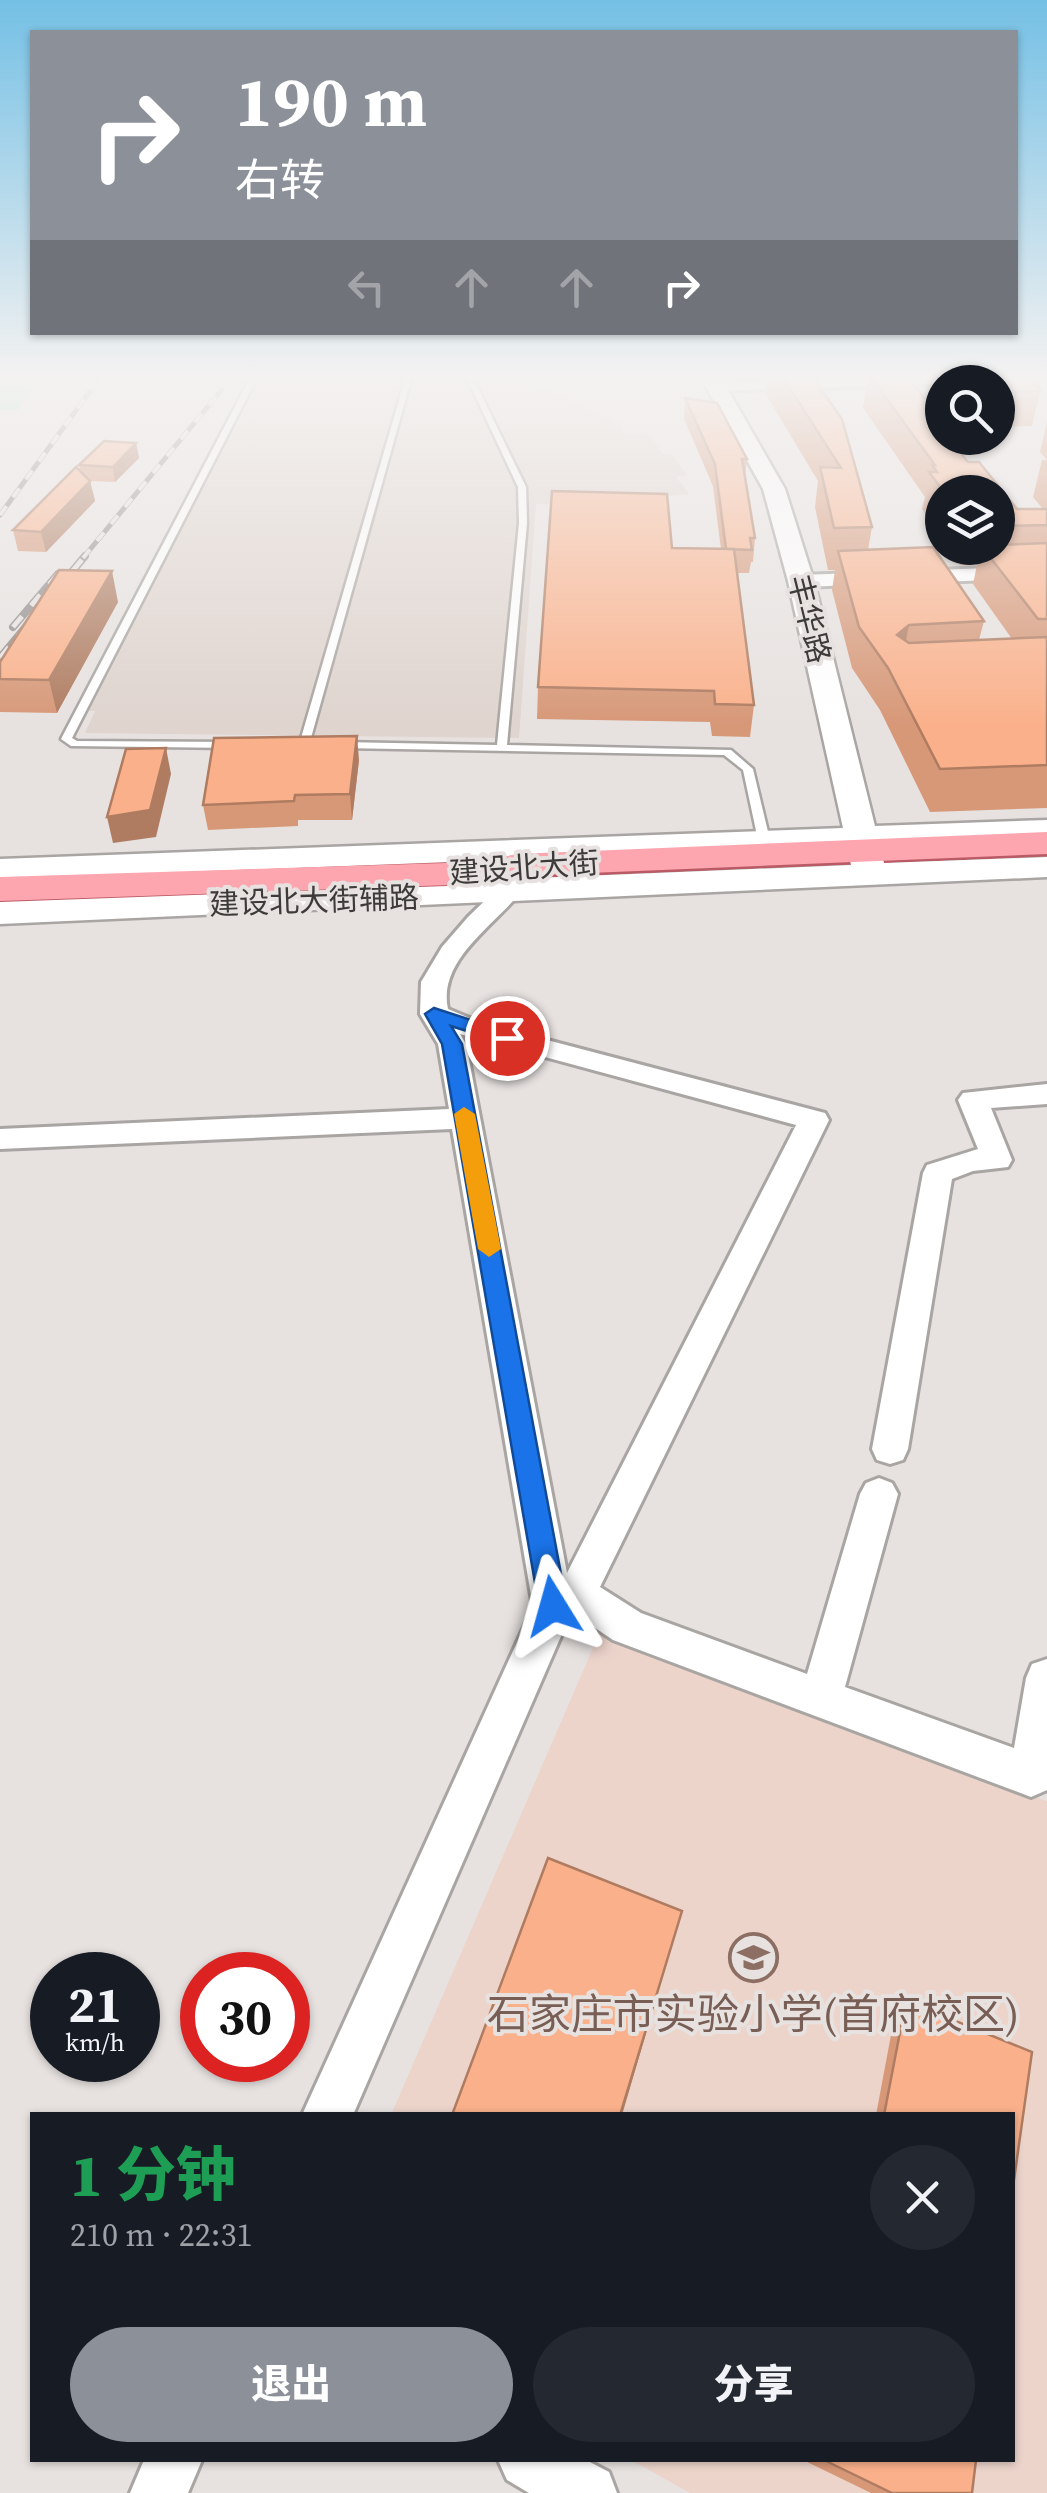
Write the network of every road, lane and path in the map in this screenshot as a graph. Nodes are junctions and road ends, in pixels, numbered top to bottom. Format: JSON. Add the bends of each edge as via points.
{"nodes":[{"id":1,"x":194,"y":492,"type":"edge"},
{"id":2,"x":375,"y":492,"type":"edge"},
{"id":3,"x":522,"y":492,"type":"edge"},
{"id":4,"x":775,"y":492,"type":"edge"},
{"id":5,"x":1047,"y":572,"type":"edge"},
{"id":6,"x":800,"y":581,"type":"junction"},
{"id":7,"x":247,"y":745,"type":"edge"},
{"id":8,"x":285,"y":745,"type":"edge"},
{"id":9,"x":304,"y":745,"type":"junction"},
{"id":10,"x":502,"y":746,"type":"junction"},
{"id":11,"x":1047,"y":830,"type":"edge"},
{"id":12,"x":764,"y":840,"type":"junction"},
{"id":13,"x":1047,"y":843,"type":"edge"},
{"id":14,"x":1047,"y":853,"type":"edge"},
{"id":15,"x":865,"y":856,"type":"junction"},
{"id":16,"x":1047,"y":867,"type":"edge"},
{"id":17,"x":0,"y":869,"type":"edge"},
{"id":18,"x":494,"y":881,"type":"junction"},
{"id":19,"x":0,"y":889,"type":"edge"},
{"id":20,"x":0,"y":913,"type":"edge"},
{"id":21,"x":434,"y":1014,"type":"junction"},
{"id":22,"x":1047,"y":1094,"type":"edge"},
{"id":23,"x":465,"y":1118,"type":"junction"},
{"id":24,"x":0,"y":1140,"type":"edge"},
{"id":25,"x":890,"y":1449,"type":"dead end"},
{"id":26,"x":878,"y":1494,"type":"dead end"},
{"id":27,"x":565,"y":1600,"type":"junction"},
{"id":28,"x":1047,"y":1678,"type":"edge"},
{"id":29,"x":822,"y":1699,"type":"junction"},
{"id":30,"x":328,"y":2112,"type":"edge"},
{"id":31,"x":172,"y":2462,"type":"edge"},
{"id":32,"x":531,"y":2462,"type":"edge"},
{"id":33,"x":158,"y":2493,"type":"edge"},
{"id":34,"x":588,"y":2493,"type":"edge"}],
"edges":[{"from":1,"to":7,"type":"lane","via":[[66,739]]},
{"from":2,"to":9,"type":"lane"},
{"from":3,"to":10,"type":"lane"},
{"from":4,"to":6,"type":"street","name":"丰华路"},
{"from":5,"to":6,"type":"street"},
{"from":6,"to":15,"type":"street","name":"丰华路"},
{"from":8,"to":9,"type":"lane"},
{"from":9,"to":10,"type":"lane"},
{"from":10,"to":12,"type":"lane","via":[[727,752],[748,768]]},
{"from":11,"to":15,"type":"street","name":"建设北大街辅路"},
{"from":12,"to":15,"type":"street","name":"建设北大街辅路"},
{"from":12,"to":17,"type":"street","name":"建设北大街辅路"},
{"from":13,"to":15,"type":"main road","name":"建设北大街"},
{"from":14,"to":15,"type":"main road"},
{"from":15,"to":16,"type":"street","name":"建设北大街辅路"},
{"from":15,"to":18,"type":"main road","name":"建设北大街","via":[[517,865]]},
{"from":18,"to":19,"type":"main road","name":"建设北大街"},
{"from":18,"to":20,"type":"street","name":"建设北大街辅路","via":[[474,896]]},
{"from":18,"to":21,"type":"street","via":[[432,989]]},
{"from":21,"to":23,"type":"street","via":[[452,1044]]},
{"from":21,"to":27,"type":"street","via":[[814,1120]]},
{"from":22,"to":25,"type":"street","via":[[973,1100],[997,1160],[970,1160],[938,1173]]},
{"from":23,"to":24,"type":"street"},
{"from":23,"to":27,"type":"street"},
{"from":26,"to":29,"type":"street"},
{"from":27,"to":29,"type":"street"},
{"from":27,"to":30,"type":"street"},
{"from":28,"to":29,"type":"street","via":[[1031,1776]]},
{"from":31,"to":33,"type":"street"},
{"from":32,"to":34,"type":"street"}]}
